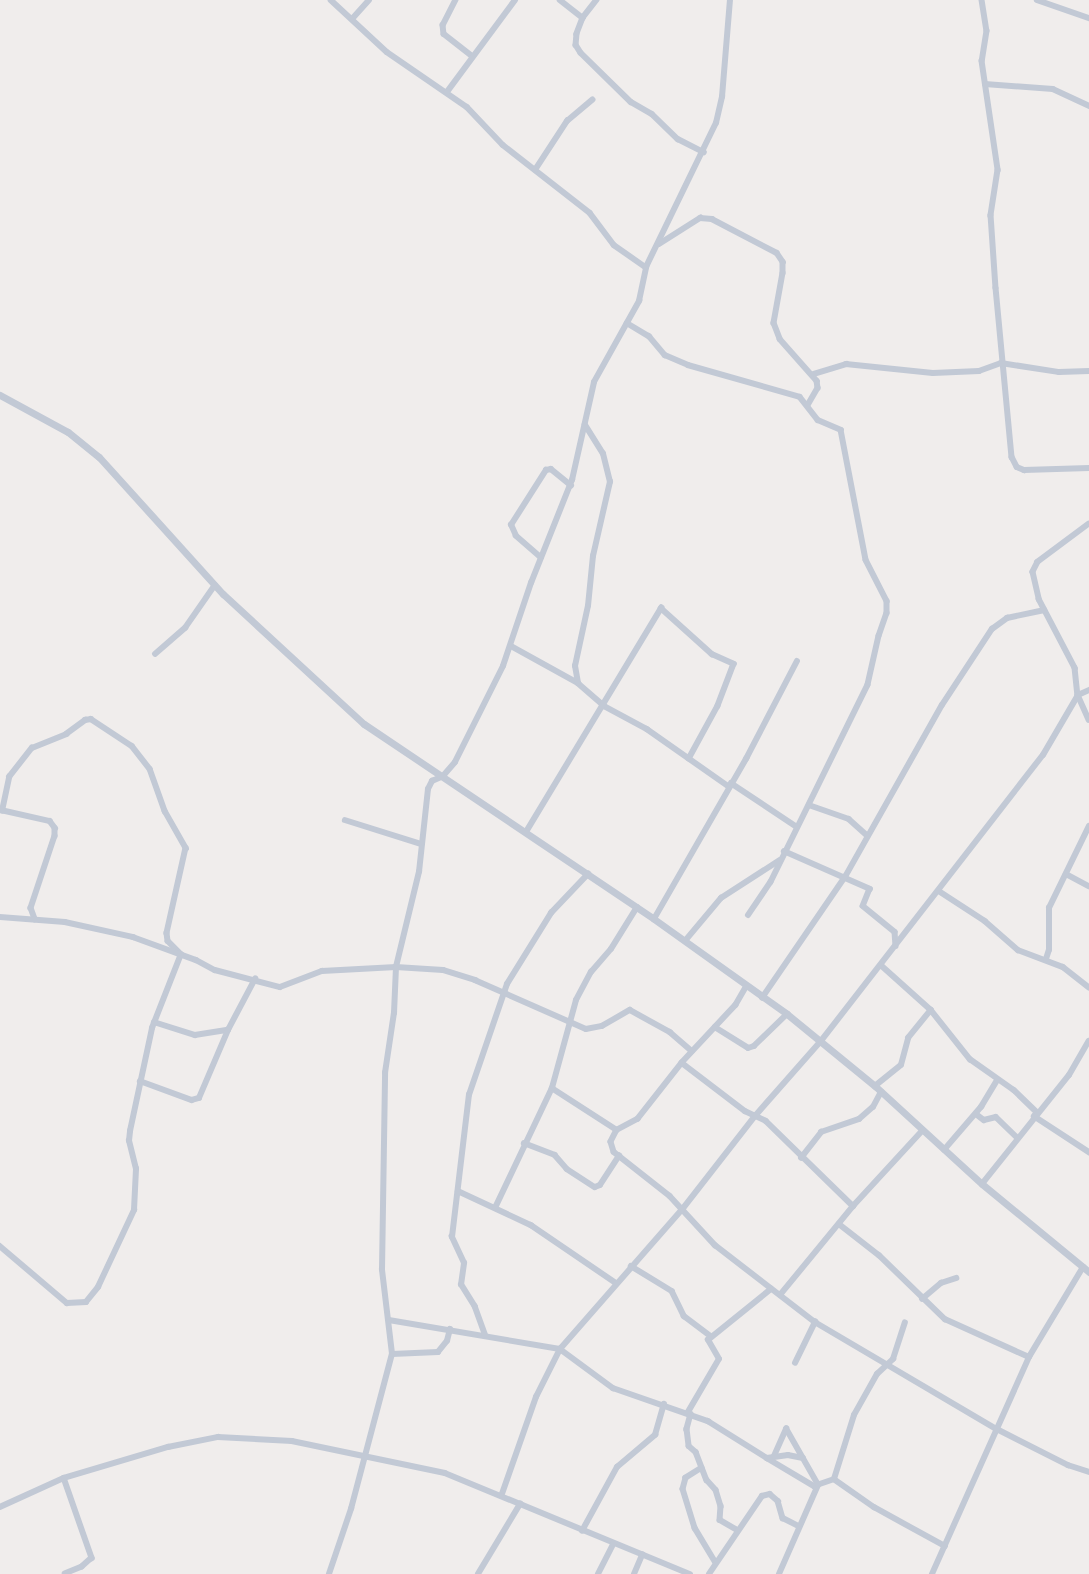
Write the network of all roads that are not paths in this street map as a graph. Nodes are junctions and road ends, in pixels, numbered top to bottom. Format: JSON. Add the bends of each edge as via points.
{"nodes":[{"id":1,"x":331,"y":0,"type":"edge"},
{"id":2,"x":369,"y":0,"type":"edge"},
{"id":3,"x":456,"y":0,"type":"edge"},
{"id":4,"x":515,"y":0,"type":"edge"},
{"id":5,"x":560,"y":0,"type":"edge"},
{"id":6,"x":597,"y":0,"type":"edge"},
{"id":7,"x":730,"y":0,"type":"edge"},
{"id":8,"x":982,"y":0,"type":"edge"},
{"id":9,"x":1036,"y":0,"type":"edge"},
{"id":10,"x":583,"y":18,"type":"junction"},
{"id":11,"x":1089,"y":18,"type":"edge"},
{"id":12,"x":352,"y":19,"type":"junction"},
{"id":13,"x":472,"y":56,"type":"junction"},
{"id":14,"x":985,"y":84,"type":"junction"},
{"id":15,"x":447,"y":92,"type":"junction"},
{"id":16,"x":592,"y":100,"type":"dead end"},
{"id":17,"x":1089,"y":106,"type":"edge"},
{"id":18,"x":704,"y":152,"type":"junction"},
{"id":19,"x":535,"y":170,"type":"junction"},
{"id":20,"x":657,"y":246,"type":"junction"},
{"id":21,"x":646,"y":267,"type":"junction"},
{"id":22,"x":627,"y":323,"type":"junction"},
{"id":23,"x":1001,"y":363,"type":"junction"},
{"id":24,"x":1089,"y":371,"type":"edge"},
{"id":25,"x":814,"y":374,"type":"junction"},
{"id":26,"x":0,"y":394,"type":"edge"},
{"id":27,"x":808,"y":405,"type":"junction"},
{"id":28,"x":586,"y":425,"type":"junction"},
{"id":29,"x":593,"y":438,"type":"junction"},
{"id":30,"x":583,"y":441,"type":"junction"},
{"id":31,"x":1089,"y":468,"type":"edge"},
{"id":32,"x":571,"y":485,"type":"junction"},
{"id":33,"x":1089,"y":524,"type":"edge"},
{"id":34,"x":541,"y":558,"type":"junction"},
{"id":35,"x":215,"y":585,"type":"junction"},
{"id":36,"x":1044,"y":610,"type":"junction"},
{"id":37,"x":512,"y":646,"type":"junction"},
{"id":38,"x":155,"y":654,"type":"dead end"},
{"id":39,"x":797,"y":661,"type":"dead end"},
{"id":40,"x":578,"y":683,"type":"junction"},
{"id":41,"x":1089,"y":690,"type":"edge"},
{"id":42,"x":1078,"y":695,"type":"junction"},
{"id":43,"x":604,"y":706,"type":"junction"},
{"id":44,"x":1089,"y":720,"type":"edge"},
{"id":45,"x":689,"y":759,"type":"junction"},
{"id":46,"x":443,"y":776,"type":"junction"},
{"id":47,"x":730,"y":785,"type":"junction"},
{"id":48,"x":809,"y":805,"type":"junction"},
{"id":49,"x":1,"y":811,"type":"edge"},
{"id":50,"x":345,"y":820,"type":"dead end"},
{"id":51,"x":1089,"y":826,"type":"edge"},
{"id":52,"x":796,"y":827,"type":"junction"},
{"id":53,"x":526,"y":832,"type":"junction"},
{"id":54,"x":868,"y":836,"type":"junction"},
{"id":55,"x":421,"y":844,"type":"junction"},
{"id":56,"x":784,"y":851,"type":"junction"},
{"id":57,"x":780,"y":860,"type":"junction"},
{"id":58,"x":588,"y":874,"type":"junction"},
{"id":59,"x":833,"y":874,"type":"junction"},
{"id":60,"x":1066,"y":874,"type":"junction"},
{"id":61,"x":845,"y":877,"type":"junction"},
{"id":62,"x":840,"y":885,"type":"junction"},
{"id":63,"x":1089,"y":886,"type":"edge"},
{"id":64,"x":939,"y":891,"type":"junction"},
{"id":65,"x":637,"y":907,"type":"junction"},
{"id":66,"x":749,"y":915,"type":"dead end"},
{"id":67,"x":0,"y":917,"type":"edge"},
{"id":68,"x":36,"y":919,"type":"junction"},
{"id":69,"x":654,"y":919,"type":"junction"},
{"id":70,"x":685,"y":941,"type":"junction"},
{"id":71,"x":896,"y":946,"type":"junction"},
{"id":72,"x":181,"y":954,"type":"junction"},
{"id":73,"x":1046,"y":959,"type":"junction"},
{"id":74,"x":881,"y":965,"type":"junction"},
{"id":75,"x":396,"y":967,"type":"junction"},
{"id":76,"x":255,"y":979,"type":"junction"},
{"id":77,"x":747,"y":986,"type":"junction"},
{"id":78,"x":1089,"y":987,"type":"edge"},
{"id":79,"x":504,"y":994,"type":"junction"},
{"id":80,"x":762,"y":998,"type":"junction"},
{"id":81,"x":931,"y":1010,"type":"junction"},
{"id":82,"x":787,"y":1014,"type":"junction"},
{"id":83,"x":568,"y":1020,"type":"junction"},
{"id":84,"x":154,"y":1022,"type":"junction"},
{"id":85,"x":715,"y":1027,"type":"junction"},
{"id":86,"x":228,"y":1030,"type":"junction"},
{"id":87,"x":821,"y":1041,"type":"junction"},
{"id":88,"x":1089,"y":1041,"type":"edge"},
{"id":89,"x":692,"y":1052,"type":"junction"},
{"id":90,"x":682,"y":1063,"type":"junction"},
{"id":91,"x":997,"y":1080,"type":"junction"},
{"id":92,"x":140,"y":1081,"type":"junction"},
{"id":93,"x":875,"y":1086,"type":"junction"},
{"id":94,"x":552,"y":1088,"type":"junction"},
{"id":95,"x":881,"y":1092,"type":"junction"},
{"id":96,"x":976,"y":1114,"type":"junction"},
{"id":97,"x":1036,"y":1114,"type":"junction"},
{"id":98,"x":755,"y":1116,"type":"junction"},
{"id":99,"x":617,"y":1130,"type":"junction"},
{"id":100,"x":923,"y":1130,"type":"junction"},
{"id":101,"x":1017,"y":1137,"type":"junction"},
{"id":102,"x":524,"y":1144,"type":"junction"},
{"id":103,"x":944,"y":1150,"type":"junction"},
{"id":104,"x":1089,"y":1152,"type":"edge"},
{"id":105,"x":619,"y":1156,"type":"junction"},
{"id":106,"x":801,"y":1158,"type":"junction"},
{"id":107,"x":982,"y":1184,"type":"junction"},
{"id":108,"x":458,"y":1191,"type":"junction"},
{"id":109,"x":854,"y":1206,"type":"junction"},
{"id":110,"x":495,"y":1208,"type":"junction"},
{"id":111,"x":681,"y":1211,"type":"junction"},
{"id":112,"x":839,"y":1224,"type":"junction"},
{"id":113,"x":0,"y":1246,"type":"edge"},
{"id":114,"x":631,"y":1266,"type":"junction"},
{"id":115,"x":1086,"y":1269,"type":"edge"},
{"id":116,"x":956,"y":1278,"type":"dead end"},
{"id":117,"x":616,"y":1284,"type":"junction"},
{"id":118,"x":771,"y":1289,"type":"junction"},
{"id":119,"x":780,"y":1295,"type":"junction"},
{"id":120,"x":922,"y":1299,"type":"junction"},
{"id":121,"x":389,"y":1320,"type":"junction"},
{"id":122,"x":815,"y":1322,"type":"junction"},
{"id":123,"x":905,"y":1323,"type":"dead end"},
{"id":124,"x":450,"y":1329,"type":"junction"},
{"id":125,"x":485,"y":1335,"type":"junction"},
{"id":126,"x":711,"y":1336,"type":"junction"},
{"id":127,"x":560,"y":1349,"type":"junction"},
{"id":128,"x":392,"y":1354,"type":"junction"},
{"id":129,"x":1029,"y":1357,"type":"junction"},
{"id":130,"x":795,"y":1363,"type":"dead end"},
{"id":131,"x":887,"y":1364,"type":"junction"},
{"id":132,"x":664,"y":1404,"type":"junction"},
{"id":133,"x":690,"y":1413,"type":"junction"},
{"id":134,"x":997,"y":1429,"type":"junction"},
{"id":135,"x":365,"y":1455,"type":"junction"},
{"id":136,"x":774,"y":1456,"type":"junction"},
{"id":137,"x":767,"y":1458,"type":"junction"},
{"id":138,"x":803,"y":1458,"type":"junction"},
{"id":139,"x":702,"y":1468,"type":"junction"},
{"id":140,"x":1089,"y":1472,"type":"edge"},
{"id":141,"x":64,"y":1478,"type":"junction"},
{"id":142,"x":834,"y":1479,"type":"junction"},
{"id":143,"x":818,"y":1485,"type":"junction"},
{"id":144,"x":502,"y":1494,"type":"junction"},
{"id":145,"x":520,"y":1504,"type":"junction"},
{"id":146,"x":0,"y":1507,"type":"edge"},
{"id":147,"x":799,"y":1526,"type":"junction"},
{"id":148,"x":737,"y":1530,"type":"junction"},
{"id":149,"x":582,"y":1531,"type":"junction"},
{"id":150,"x":613,"y":1544,"type":"junction"},
{"id":151,"x":945,"y":1546,"type":"junction"},
{"id":152,"x":642,"y":1555,"type":"junction"},
{"id":153,"x":715,"y":1561,"type":"junction"},
{"id":154,"x":65,"y":1574,"type":"edge"},
{"id":155,"x":329,"y":1574,"type":"edge"},
{"id":156,"x":478,"y":1574,"type":"edge"},
{"id":157,"x":598,"y":1574,"type":"edge"},
{"id":158,"x":634,"y":1574,"type":"edge"},
{"id":159,"x":690,"y":1574,"type":"edge"},
{"id":160,"x":709,"y":1574,"type":"edge"},
{"id":161,"x":779,"y":1574,"type":"edge"},
{"id":162,"x":932,"y":1574,"type":"edge"}],
"edges":[{"from":1,"to":12,"type":"street"},
{"from":2,"to":12,"type":"street"},
{"from":3,"to":13,"type":"street","via":[[443,25],[444,34]]},
{"from":4,"to":13,"type":"street"},
{"from":5,"to":10,"type":"street"},
{"from":6,"to":10,"type":"street"},
{"from":7,"to":18,"type":"street","via":[[720,111]]},
{"from":8,"to":14,"type":"street","via":[[987,31],[982,61]]},
{"from":9,"to":11,"type":"street"},
{"from":10,"to":18,"type":"street","via":[[576,45],[581,53],[630,102],[652,114],[678,139]]},
{"from":12,"to":15,"type":"street","via":[[387,52]]},
{"from":13,"to":15,"type":"street"},
{"from":14,"to":17,"type":"street","via":[[1053,89]]},
{"from":14,"to":23,"type":"street","via":[[998,170],[991,215]]},
{"from":15,"to":19,"type":"street"},
{"from":16,"to":19,"type":"street","via":[[567,121]]},
{"from":18,"to":20,"type":"street"},
{"from":19,"to":21,"type":"street","via":[[590,213],[614,245]]},
{"from":20,"to":21,"type":"street"},
{"from":20,"to":25,"type":"street","via":[[700,218],[712,219],[777,253],[783,262],[783,273],[774,323],[776,331]]},
{"from":21,"to":22,"type":"street","via":[[642,292]]},
{"from":22,"to":27,"type":"street","via":[[649,336],[664,355],[679,362],[800,397]]},
{"from":22,"to":28,"type":"street","via":[[596,376]]},
{"from":23,"to":24,"type":"street","via":[[1059,372]]},
{"from":23,"to":25,"type":"street","via":[[957,373],[846,364]]},
{"from":23,"to":31,"type":"street","via":[[1012,457],[1017,467],[1024,470]]},
{"from":25,"to":27,"type":"street","via":[[818,388]]},
{"from":26,"to":35,"type":"street","via":[[68,432],[99,457]]},
{"from":27,"to":48,"type":"street","via":[[818,420],[837,426],[844,436],[866,560],[888,607],[868,685]]},
{"from":28,"to":29,"type":"street"},
{"from":28,"to":30,"type":"street"},
{"from":29,"to":30,"type":"street"},
{"from":29,"to":40,"type":"street","via":[[607,464],[610,482],[593,556],[588,606],[575,666]]},
{"from":30,"to":32,"type":"street"},
{"from":32,"to":34,"type":"street"},
{"from":32,"to":34,"type":"street","via":[[550,469],[546,470],[511,525],[516,536]]},
{"from":33,"to":36,"type":"street","via":[[1034,566]]},
{"from":34,"to":37,"type":"street"},
{"from":35,"to":38,"type":"street","via":[[185,628]]},
{"from":35,"to":46,"type":"street","via":[[352,715]]},
{"from":36,"to":42,"type":"street","via":[[1074,668]]},
{"from":36,"to":54,"type":"street","via":[[1007,618],[992,629],[942,706]]},
{"from":37,"to":40,"type":"street"},
{"from":37,"to":46,"type":"street","via":[[455,762]]},
{"from":39,"to":47,"type":"street"},
{"from":40,"to":43,"type":"street"},
{"from":41,"to":42,"type":"street"},
{"from":42,"to":44,"type":"street"},
{"from":42,"to":64,"type":"street","via":[[1043,755]]},
{"from":43,"to":45,"type":"street","via":[[647,729]]},
{"from":43,"to":45,"type":"street","via":[[658,610],[664,608],[712,654],[734,664],[718,706]]},
{"from":43,"to":53,"type":"street"},
{"from":45,"to":47,"type":"street"},
{"from":46,"to":53,"type":"street"},
{"from":46,"to":55,"type":"street","via":[[432,781],[428,790]]},
{"from":47,"to":52,"type":"street"},
{"from":47,"to":69,"type":"street"},
{"from":48,"to":52,"type":"street"},
{"from":48,"to":54,"type":"street","via":[[849,819]]},
{"from":49,"to":68,"type":"street","via":[[50,821],[55,828],[32,900],[31,911]]},
{"from":49,"to":72,"type":"street","via":[[10,777],[32,748],[66,734],[85,720],[91,719],[132,746],[150,769],[165,811],[186,848],[167,933],[168,941]]},
{"from":50,"to":55,"type":"street"},
{"from":51,"to":60,"type":"street"},
{"from":52,"to":56,"type":"street"},
{"from":53,"to":58,"type":"street"},
{"from":54,"to":61,"type":"street"},
{"from":55,"to":75,"type":"street","via":[[416,887]]},
{"from":56,"to":57,"type":"street"},
{"from":56,"to":59,"type":"street"},
{"from":57,"to":66,"type":"street","via":[[771,882]]},
{"from":57,"to":70,"type":"street","via":[[721,898]]},
{"from":58,"to":65,"type":"street"},
{"from":58,"to":79,"type":"street","via":[[547,917]]},
{"from":59,"to":61,"type":"street"},
{"from":59,"to":62,"type":"street"},
{"from":60,"to":63,"type":"street"},
{"from":60,"to":73,"type":"street","via":[[1049,908]]},
{"from":61,"to":62,"type":"street"},
{"from":61,"to":71,"type":"street","via":[[870,889],[863,906],[895,932]]},
{"from":62,"to":80,"type":"street"},
{"from":64,"to":71,"type":"street"},
{"from":64,"to":73,"type":"street","via":[[985,921],[1018,950]]},
{"from":65,"to":69,"type":"street"},
{"from":65,"to":83,"type":"street","via":[[611,949],[591,972]]},
{"from":67,"to":68,"type":"street"},
{"from":68,"to":72,"type":"street","via":[[133,937]]},
{"from":69,"to":70,"type":"street"},
{"from":70,"to":77,"type":"street"},
{"from":71,"to":74,"type":"street"},
{"from":72,"to":76,"type":"street","via":[[216,970]]},
{"from":72,"to":84,"type":"street"},
{"from":73,"to":78,"type":"street","via":[[1074,974]]},
{"from":74,"to":81,"type":"street"},
{"from":74,"to":87,"type":"street"},
{"from":75,"to":76,"type":"street","via":[[322,971],[286,987]]},
{"from":75,"to":79,"type":"street","via":[[443,970]]},
{"from":75,"to":121,"type":"street","via":[[394,1014],[385,1064],[383,1134],[382,1270]]},
{"from":76,"to":86,"type":"street"},
{"from":77,"to":80,"type":"street"},
{"from":77,"to":85,"type":"street","via":[[736,1006]]},
{"from":79,"to":83,"type":"street"},
{"from":79,"to":108,"type":"street","via":[[469,1095]]},
{"from":80,"to":82,"type":"street"},
{"from":81,"to":91,"type":"street","via":[[963,1053]]},
{"from":81,"to":93,"type":"street","via":[[908,1038],[901,1065]]},
{"from":82,"to":85,"type":"street","via":[[748,1048]]},
{"from":82,"to":87,"type":"street"},
{"from":83,"to":89,"type":"street","via":[[577,1027],[593,1028],[630,1010],[670,1032]]},
{"from":83,"to":94,"type":"street"},
{"from":84,"to":86,"type":"street","via":[[194,1035]]},
{"from":84,"to":92,"type":"street"},
{"from":85,"to":89,"type":"street"},
{"from":86,"to":92,"type":"street","via":[[199,1098],[192,1100]]},
{"from":87,"to":93,"type":"street"},
{"from":87,"to":98,"type":"street"},
{"from":88,"to":97,"type":"street","via":[[1069,1075]]},
{"from":89,"to":90,"type":"street"},
{"from":90,"to":98,"type":"street"},
{"from":90,"to":99,"type":"street","via":[[638,1119]]},
{"from":91,"to":96,"type":"street"},
{"from":91,"to":97,"type":"street"},
{"from":92,"to":113,"type":"street","via":[[129,1141],[136,1169],[135,1203],[86,1302],[67,1303]]},
{"from":93,"to":95,"type":"street"},
{"from":94,"to":99,"type":"street"},
{"from":94,"to":102,"type":"street"},
{"from":95,"to":100,"type":"street"},
{"from":95,"to":106,"type":"street","via":[[873,1106],[859,1119],[820,1132]]},
{"from":96,"to":101,"type":"street","via":[[984,1120],[996,1116]]},
{"from":96,"to":103,"type":"street"},
{"from":97,"to":101,"type":"street"},
{"from":97,"to":104,"type":"street"},
{"from":98,"to":106,"type":"street","via":[[766,1121]]},
{"from":98,"to":111,"type":"street"},
{"from":99,"to":105,"type":"street","via":[[611,1142]]},
{"from":100,"to":103,"type":"street"},
{"from":100,"to":109,"type":"street"},
{"from":101,"to":107,"type":"street"},
{"from":102,"to":105,"type":"street","via":[[555,1155],[567,1169],[595,1187],[600,1185]]},
{"from":102,"to":110,"type":"street"},
{"from":103,"to":107,"type":"street"},
{"from":105,"to":111,"type":"street","via":[[670,1196]]},
{"from":106,"to":109,"type":"street"},
{"from":107,"to":115,"type":"street"},
{"from":108,"to":110,"type":"street"},
{"from":108,"to":125,"type":"street","via":[[452,1237],[464,1263],[461,1285],[475,1307]]},
{"from":109,"to":112,"type":"street"},
{"from":110,"to":117,"type":"street","via":[[531,1225]]},
{"from":111,"to":114,"type":"street"},
{"from":111,"to":118,"type":"street","via":[[715,1244]]},
{"from":112,"to":119,"type":"street"},
{"from":112,"to":120,"type":"street","via":[[879,1255]]},
{"from":114,"to":117,"type":"street"},
{"from":114,"to":126,"type":"street","via":[[672,1291],[684,1316]]},
{"from":115,"to":129,"type":"street"},
{"from":116,"to":120,"type":"street","via":[[940,1283]]},
{"from":117,"to":127,"type":"street"},
{"from":118,"to":119,"type":"street"},
{"from":118,"to":126,"type":"street"},
{"from":119,"to":122,"type":"street"},
{"from":120,"to":129,"type":"street","via":[[945,1319]]},
{"from":121,"to":124,"type":"street"},
{"from":121,"to":128,"type":"street"},
{"from":122,"to":130,"type":"street"},
{"from":122,"to":131,"type":"street"},
{"from":123,"to":131,"type":"street","via":[[893,1359]]},
{"from":124,"to":125,"type":"street"},
{"from":124,"to":128,"type":"street","via":[[447,1341],[438,1352]]},
{"from":125,"to":127,"type":"street","via":[[546,1349]]},
{"from":126,"to":133,"type":"street","via":[[708,1343],[719,1359]]},
{"from":127,"to":132,"type":"street","via":[[613,1388]]},
{"from":127,"to":144,"type":"street","via":[[536,1397]]},
{"from":128,"to":135,"type":"street"},
{"from":129,"to":134,"type":"street"},
{"from":131,"to":134,"type":"street"},
{"from":131,"to":142,"type":"street","via":[[876,1374],[857,1406]]},
{"from":132,"to":133,"type":"street"},
{"from":132,"to":149,"type":"street","via":[[655,1435],[617,1467]]},
{"from":133,"to":137,"type":"street"},
{"from":133,"to":139,"type":"street","via":[[687,1441]]},
{"from":134,"to":140,"type":"street","via":[[1068,1465]]},
{"from":134,"to":151,"type":"street"},
{"from":135,"to":141,"type":"street","via":[[272,1439],[218,1437]]},
{"from":135,"to":144,"type":"street","via":[[445,1473]]},
{"from":135,"to":155,"type":"street"},
{"from":136,"to":137,"type":"street"},
{"from":136,"to":138,"type":"street"},
{"from":136,"to":138,"type":"street","via":[[786,1429]]},
{"from":137,"to":143,"type":"street","via":[[814,1486]]},
{"from":138,"to":143,"type":"street"},
{"from":139,"to":148,"type":"street","via":[[720,1500],[720,1520]]},
{"from":139,"to":153,"type":"street","via":[[686,1478],[683,1489],[695,1528]]},
{"from":141,"to":146,"type":"street"},
{"from":141,"to":154,"type":"street","via":[[92,1558],[86,1565]]},
{"from":142,"to":143,"type":"street"},
{"from":142,"to":151,"type":"street","via":[[874,1507]]},
{"from":143,"to":147,"type":"street"},
{"from":144,"to":145,"type":"street"},
{"from":145,"to":149,"type":"street"},
{"from":145,"to":156,"type":"street"},
{"from":147,"to":148,"type":"street","via":[[783,1518],[778,1502],[770,1494],[762,1496]]},
{"from":147,"to":161,"type":"street"},
{"from":148,"to":153,"type":"street"},
{"from":149,"to":150,"type":"street"},
{"from":150,"to":152,"type":"street"},
{"from":150,"to":157,"type":"street"},
{"from":151,"to":162,"type":"street"},
{"from":152,"to":158,"type":"street"},
{"from":152,"to":159,"type":"street"},
{"from":153,"to":160,"type":"street"}]}
